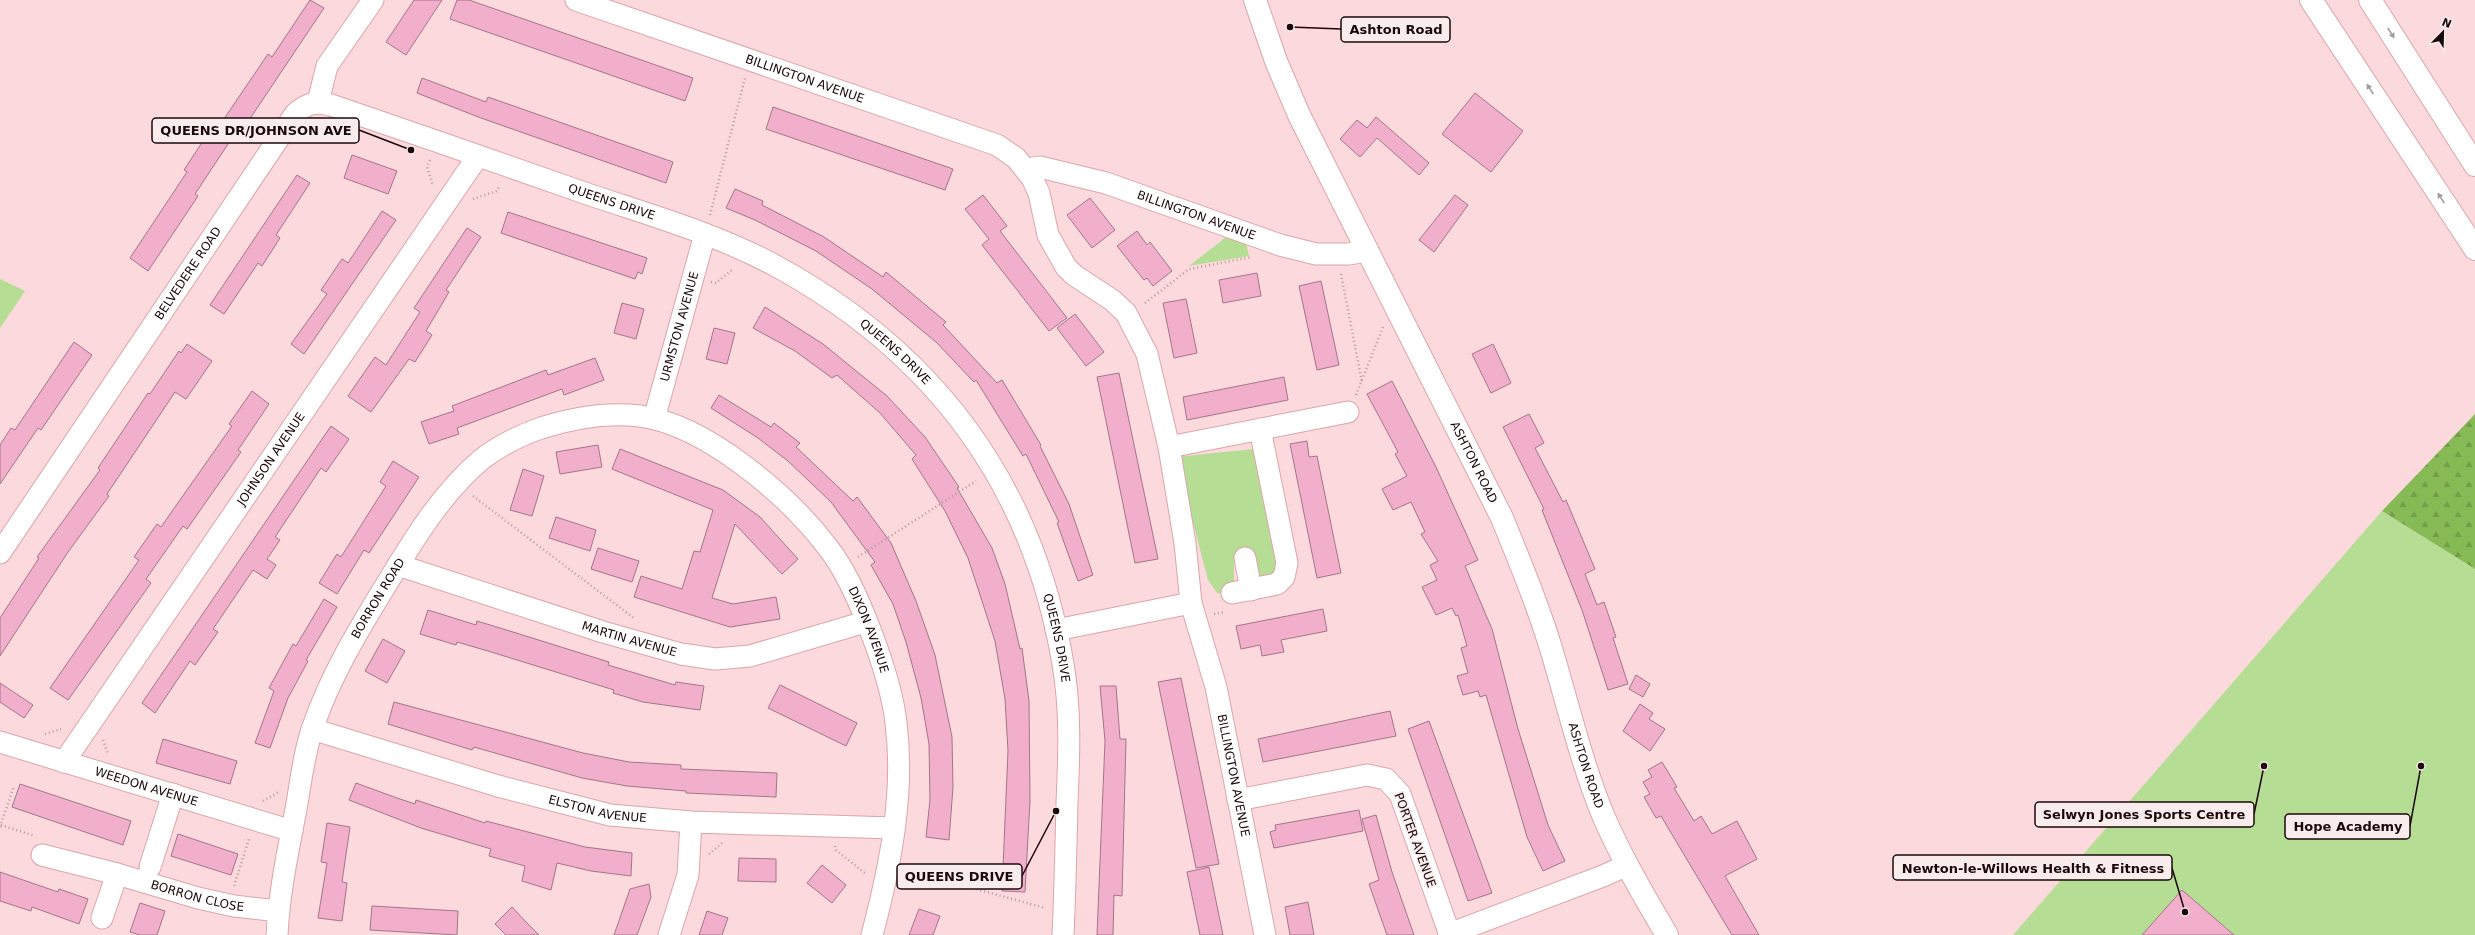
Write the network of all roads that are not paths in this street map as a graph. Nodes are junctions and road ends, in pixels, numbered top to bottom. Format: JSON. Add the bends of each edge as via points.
{"nodes":[{"id":1,"x":373,"y":0,"type":"edge"},
{"id":2,"x":576,"y":0,"type":"edge"},
{"id":3,"x":1255,"y":0,"type":"edge"},
{"id":4,"x":2311,"y":0,"type":"edge"},
{"id":5,"x":2370,"y":0,"type":"edge"},
{"id":6,"x":318,"y":102,"type":"junction"},
{"id":7,"x":2437,"y":105,"type":"junction"},
{"id":8,"x":478,"y":156,"type":"junction"},
{"id":9,"x":2475,"y":156,"type":"edge"},
{"id":10,"x":2475,"y":165,"type":"edge"},
{"id":11,"x":1027,"y":169,"type":"junction"},
{"id":12,"x":704,"y":234,"type":"junction"},
{"id":13,"x":2475,"y":249,"type":"edge"},
{"id":14,"x":1368,"y":251,"type":"junction"},
{"id":15,"x":1348,"y":412,"type":"road end"},
{"id":16,"x":654,"y":419,"type":"junction"},
{"id":17,"x":1260,"y":429,"type":"junction"},
{"id":18,"x":1169,"y":447,"type":"junction"},
{"id":19,"x":0,"y":552,"type":"edge"},
{"id":20,"x":1245,"y":558,"type":"dead end"},
{"id":21,"x":398,"y":565,"type":"junction"},
{"id":22,"x":1193,"y":610,"type":"junction"},
{"id":23,"x":865,"y":622,"type":"junction"},
{"id":24,"x":1056,"y":630,"type":"junction"},
{"id":25,"x":312,"y":729,"type":"junction"},
{"id":26,"x":0,"y":742,"type":"edge"},
{"id":27,"x":64,"y":762,"type":"junction"},
{"id":28,"x":173,"y":794,"type":"junction"},
{"id":29,"x":1238,"y":800,"type":"junction"},
{"id":30,"x":691,"y":822,"type":"junction"},
{"id":31,"x":894,"y":828,"type":"junction"},
{"id":32,"x":292,"y":831,"type":"junction"},
{"id":33,"x":42,"y":855,"type":"dead end"},
{"id":34,"x":1627,"y":865,"type":"junction"},
{"id":35,"x":150,"y":867,"type":"dead end"},
{"id":36,"x":117,"y":874,"type":"junction"},
{"id":37,"x":278,"y":911,"type":"junction"},
{"id":38,"x":102,"y":918,"type":"dead end"},
{"id":39,"x":1450,"y":934,"type":"edge"},
{"id":40,"x":277,"y":935,"type":"edge"},
{"id":41,"x":669,"y":935,"type":"edge"},
{"id":42,"x":872,"y":935,"type":"edge"},
{"id":43,"x":1063,"y":935,"type":"edge"},
{"id":44,"x":1265,"y":935,"type":"edge"},
{"id":45,"x":1667,"y":935,"type":"edge"}],
"edges":[{"from":1,"to":6,"type":"street","via":[[327,66]]},
{"from":2,"to":11,"type":"street","name":"BILLINGTON AVENUE","via":[[997,146],[1016,158]]},
{"from":3,"to":14,"type":"main road","name":"ASHTON ROAD","via":[[1276,61],[1299,115]]},
{"from":13,"to":4,"type":"main road","one_way":true},
{"from":5,"to":7,"type":"main road","one_way":true},
{"from":6,"to":8,"type":"street","name":"QUEENS DRIVE"},
{"from":6,"to":19,"type":"street","name":"BELVEDERE ROAD","via":[[303,106],[295,114]]},
{"from":7,"to":9,"type":"main road"},
{"from":7,"to":10,"type":"main road"},
{"from":8,"to":12,"type":"street","name":"QUEENS DRIVE"},
{"from":8,"to":27,"type":"street","name":"JOHNSON AVENUE"},
{"from":11,"to":14,"type":"street","name":"BILLINGTON AVENUE","via":[[1040,167],[1106,183],[1316,254]]},
{"from":11,"to":18,"type":"street","name":"BILLINGTON AVENUE","via":[[1039,193],[1048,234],[1066,267],[1126,313],[1142,340]]},
{"from":12,"to":16,"type":"street","name":"URMSTON AVENUE"},
{"from":12,"to":24,"type":"street","name":"QUEENS DRIVE","via":[[774,265],[848,312],[894,348],[941,395],[983,452],[1018,515],[1031,546]]},
{"from":14,"to":34,"type":"main road","name":"ASHTON ROAD","via":[[1475,461],[1508,532],[1549,641],[1603,816]]},
{"from":15,"to":17,"type":"street"},
{"from":16,"to":21,"type":"street","name":"BORRON ROAD","via":[[638,415],[601,416],[567,421],[539,429],[508,443],[483,458],[456,484],[426,522]]},
{"from":16,"to":23,"type":"street","name":"DIXON AVENUE","via":[[682,429],[735,459],[782,497],[829,548],[855,594]]},
{"from":17,"to":18,"type":"street"},
{"from":17,"to":20,"type":"street","via":[[1288,563],[1284,577],[1278,584],[1242,592]]},
{"from":18,"to":22,"type":"street","name":"BILLINGTON AVENUE"},
{"from":21,"to":23,"type":"street","name":"MARTIN AVENUE","via":[[603,632],[681,654],[715,659],[750,656]]},
{"from":21,"to":25,"type":"street","name":"BORRON ROAD","via":[[363,622],[328,688]]},
{"from":22,"to":24,"type":"street"},
{"from":22,"to":29,"type":"street","name":"BILLINGTON AVENUE","via":[[1216,687]]},
{"from":23,"to":31,"type":"street","name":"DIXON AVENUE","via":[[889,684],[897,724],[898,766]]},
{"from":24,"to":43,"type":"street","name":"QUEENS DRIVE","via":[[1064,665],[1069,753]]},
{"from":25,"to":30,"type":"street","name":"ELSTON AVENUE","via":[[562,804],[610,815]]},
{"from":25,"to":32,"type":"street","name":"BORRON ROAD"},
{"from":26,"to":27,"type":"street","name":"WEEDON AVENUE"},
{"from":27,"to":28,"type":"street","name":"WEEDON AVENUE"},
{"from":28,"to":32,"type":"street","name":"WEEDON AVENUE"},
{"from":28,"to":35,"type":"street"},
{"from":29,"to":39,"type":"street","name":"PORTER AVENUE","via":[[1367,775],[1386,779],[1400,794]]},
{"from":29,"to":44,"type":"street","name":"BILLINGTON AVENUE"},
{"from":30,"to":31,"type":"street","name":"ELSTON AVENUE"},
{"from":30,"to":41,"type":"street","via":[[688,875]]},
{"from":31,"to":42,"type":"street","name":"DIXON AVENUE"},
{"from":32,"to":37,"type":"street","name":"BORRON ROAD"},
{"from":33,"to":36,"type":"street","name":"BORRON CLOSE"},
{"from":34,"to":39,"type":"street","name":"PORTER AVENUE"},
{"from":34,"to":45,"type":"main road","name":"ASHTON ROAD"},
{"from":36,"to":37,"type":"street","name":"BORRON CLOSE","via":[[198,898],[234,906]]},
{"from":36,"to":38,"type":"street"},
{"from":37,"to":40,"type":"street","name":"BORRON ROAD"}]}
